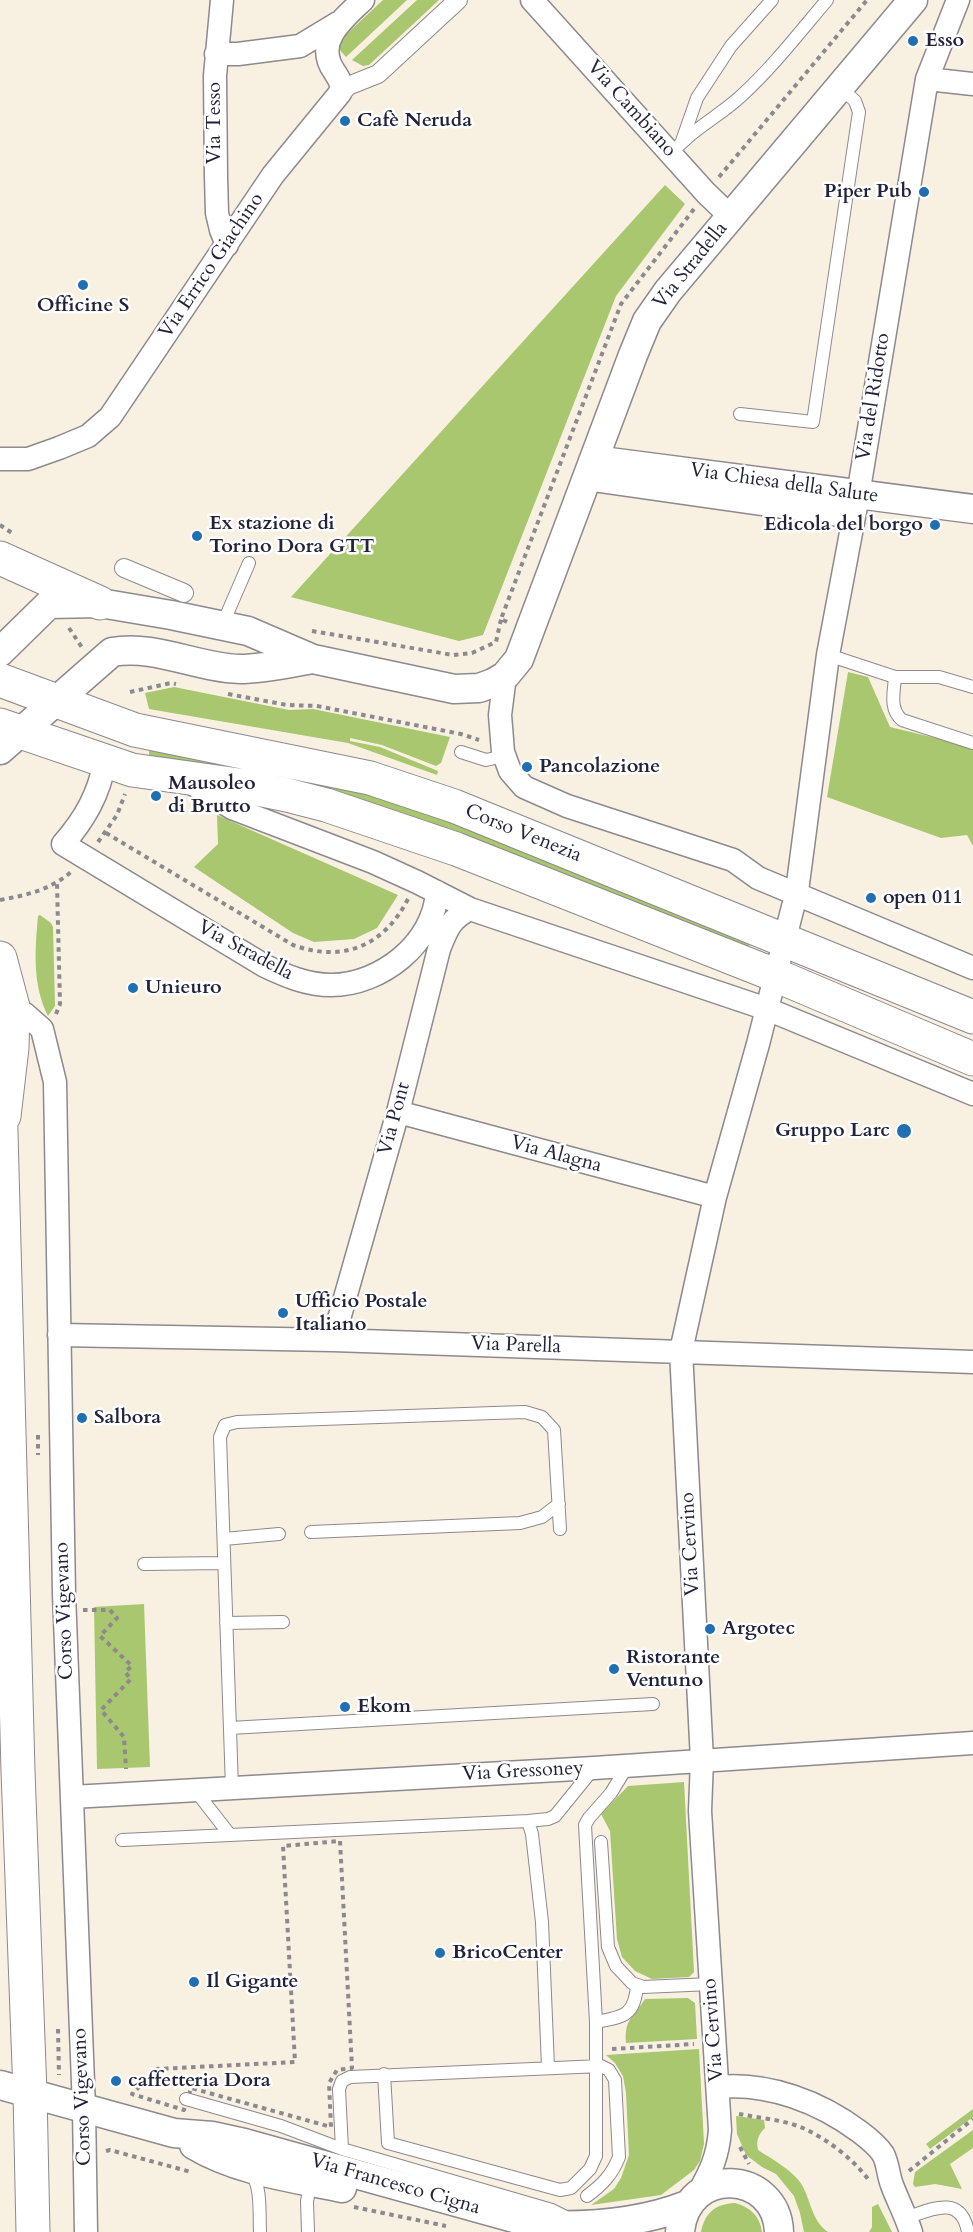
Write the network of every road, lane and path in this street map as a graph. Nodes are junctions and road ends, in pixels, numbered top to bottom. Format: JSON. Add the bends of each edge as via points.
{"nodes":[{"id":1,"x":222,"y":0,"type":"edge"},
{"id":2,"x":363,"y":0,"type":"edge"},
{"id":3,"x":459,"y":0,"type":"edge"},
{"id":4,"x":532,"y":0,"type":"edge"},
{"id":5,"x":772,"y":0,"type":"edge"},
{"id":6,"x":827,"y":0,"type":"edge"},
{"id":7,"x":913,"y":0,"type":"edge"},
{"id":8,"x":958,"y":0,"type":"edge"},
{"id":9,"x":341,"y":20,"type":"junction"},
{"id":10,"x":216,"y":54,"type":"junction"},
{"id":11,"x":927,"y":79,"type":"junction"},
{"id":12,"x":973,"y":84,"type":"edge"},
{"id":13,"x":840,"y":87,"type":"junction"},
{"id":14,"x":338,"y":97,"type":"junction"},
{"id":15,"x":677,"y":147,"type":"junction"},
{"id":16,"x":731,"y":217,"type":"junction"},
{"id":17,"x":227,"y":245,"type":"junction"},
{"id":18,"x":740,"y":414,"type":"dead end"},
{"id":19,"x":0,"y":459,"type":"edge"},
{"id":20,"x":590,"y":470,"type":"junction"},
{"id":21,"x":856,"y":506,"type":"junction"},
{"id":22,"x":973,"y":509,"type":"edge"},
{"id":23,"x":0,"y":558,"type":"edge"},
{"id":24,"x":249,"y":562,"type":"dead end"},
{"id":25,"x":124,"y":568,"type":"dead end"},
{"id":26,"x":184,"y":593,"type":"dead end"},
{"id":27,"x":100,"y":603,"type":"junction"},
{"id":28,"x":49,"y":604,"type":"junction"},
{"id":29,"x":227,"y":627,"type":"junction"},
{"id":30,"x":0,"y":652,"type":"edge"},
{"id":31,"x":828,"y":655,"type":"junction"},
{"id":32,"x":313,"y":659,"type":"junction"},
{"id":33,"x":92,"y":668,"type":"junction"},
{"id":34,"x":505,"y":676,"type":"junction"},
{"id":35,"x":895,"y":677,"type":"junction"},
{"id":36,"x":0,"y":680,"type":"edge"},
{"id":37,"x":973,"y":687,"type":"edge"},
{"id":38,"x":57,"y":700,"type":"junction"},
{"id":39,"x":7,"y":736,"type":"edge"},
{"id":40,"x":973,"y":743,"type":"edge"},
{"id":41,"x":460,"y":752,"type":"dead end"},
{"id":42,"x":503,"y":754,"type":"junction"},
{"id":43,"x":105,"y":761,"type":"junction"},
{"id":44,"x":181,"y":776,"type":"junction"},
{"id":45,"x":57,"y":884,"type":"dead end"},
{"id":46,"x":436,"y":892,"type":"junction"},
{"id":47,"x":796,"y":892,"type":"junction"},
{"id":48,"x":470,"y":909,"type":"junction"},
{"id":49,"x":784,"y":939,"type":"junction"},
{"id":50,"x":0,"y":958,"type":"edge"},
{"id":51,"x":397,"y":963,"type":"junction"},
{"id":52,"x":973,"y":968,"type":"edge"},
{"id":53,"x":775,"y":975,"type":"junction"},
{"id":54,"x":430,"y":982,"type":"junction"},
{"id":55,"x":13,"y":1007,"type":"junction"},
{"id":56,"x":767,"y":1008,"type":"junction"},
{"id":57,"x":973,"y":1017,"type":"edge"},
{"id":58,"x":42,"y":1029,"type":"junction"},
{"id":59,"x":973,"y":1059,"type":"edge"},
{"id":60,"x":0,"y":1094,"type":"edge"},
{"id":61,"x":973,"y":1094,"type":"edge"},
{"id":62,"x":398,"y":1112,"type":"junction"},
{"id":63,"x":2,"y":1133,"type":"junction"},
{"id":64,"x":715,"y":1197,"type":"junction"},
{"id":65,"x":59,"y":1335,"type":"junction"},
{"id":66,"x":333,"y":1340,"type":"junction"},
{"id":67,"x":681,"y":1351,"type":"junction"},
{"id":68,"x":973,"y":1362,"type":"edge"},
{"id":69,"x":559,"y":1504,"type":"junction"},
{"id":70,"x":560,"y":1529,"type":"dead end"},
{"id":71,"x":311,"y":1532,"type":"dead end"},
{"id":72,"x":279,"y":1534,"type":"dead end"},
{"id":73,"x":224,"y":1539,"type":"junction"},
{"id":74,"x":224,"y":1563,"type":"junction"},
{"id":75,"x":144,"y":1564,"type":"dead end"},
{"id":76,"x":65,"y":1611,"type":"junction"},
{"id":77,"x":283,"y":1622,"type":"dead end"},
{"id":78,"x":226,"y":1623,"type":"junction"},
{"id":79,"x":653,"y":1704,"type":"dead end"},
{"id":80,"x":230,"y":1728,"type":"junction"},
{"id":81,"x":973,"y":1743,"type":"edge"},
{"id":82,"x":702,"y":1760,"type":"junction"},
{"id":83,"x":628,"y":1765,"type":"junction"},
{"id":84,"x":594,"y":1768,"type":"junction"},
{"id":85,"x":126,"y":1769,"type":"dead end"},
{"id":86,"x":9,"y":1782,"type":"edge"},
{"id":87,"x":232,"y":1788,"type":"junction"},
{"id":88,"x":195,"y":1790,"type":"junction"},
{"id":89,"x":72,"y":1797,"type":"junction"},
{"id":90,"x":528,"y":1821,"type":"junction"},
{"id":91,"x":230,"y":1835,"type":"junction"},
{"id":92,"x":122,"y":1840,"type":"dead end"},
{"id":93,"x":601,"y":1842,"type":"dead end"},
{"id":94,"x":711,"y":1984,"type":"junction"},
{"id":95,"x":637,"y":1985,"type":"junction"},
{"id":96,"x":596,"y":2022,"type":"junction"},
{"id":97,"x":715,"y":2043,"type":"junction"},
{"id":98,"x":597,"y":2050,"type":"junction"},
{"id":99,"x":597,"y":2066,"type":"junction"},
{"id":100,"x":548,"y":2067,"type":"junction"},
{"id":101,"x":0,"y":2072,"type":"edge"},
{"id":102,"x":384,"y":2074,"type":"junction"},
{"id":103,"x":727,"y":2087,"type":"junction"},
{"id":104,"x":15,"y":2089,"type":"edge"},
{"id":105,"x":186,"y":2099,"type":"junction"},
{"id":106,"x":84,"y":2108,"type":"junction"},
{"id":107,"x":973,"y":2119,"type":"edge"},
{"id":108,"x":174,"y":2133,"type":"junction"},
{"id":109,"x":342,"y":2148,"type":"junction"},
{"id":110,"x":98,"y":2155,"type":"dead end"},
{"id":111,"x":248,"y":2167,"type":"junction"},
{"id":112,"x":202,"y":2175,"type":"dead end"},
{"id":113,"x":311,"y":2182,"type":"junction"},
{"id":114,"x":891,"y":2185,"type":"junction"},
{"id":115,"x":587,"y":2196,"type":"dead end"},
{"id":116,"x":346,"y":2206,"type":"dead end"},
{"id":117,"x":688,"y":2210,"type":"edge"},
{"id":118,"x":909,"y":2225,"type":"edge"},
{"id":119,"x":581,"y":2226,"type":"junction"},
{"id":120,"x":447,"y":2227,"type":"dead end"},
{"id":121,"x":780,"y":2227,"type":"edge"},
{"id":122,"x":33,"y":2232,"type":"edge"},
{"id":123,"x":86,"y":2232,"type":"edge"},
{"id":124,"x":260,"y":2232,"type":"edge"},
{"id":125,"x":308,"y":2232,"type":"edge"},
{"id":126,"x":495,"y":2232,"type":"edge"},
{"id":127,"x":968,"y":2232,"type":"edge"}],
"edges":[{"from":1,"to":10,"type":"street","name":"Via Tesso"},
{"from":2,"to":9,"type":"street"},
{"from":3,"to":14,"type":"street","name":"Via Errico Giachino","via":[[378,74],[348,86]]},
{"from":4,"to":15,"type":"street","name":"Via Cambiano"},
{"from":5,"to":15,"type":"lane","via":[[731,46],[697,98]]},
{"from":6,"to":15,"type":"lane","via":[[740,98]]},
{"from":7,"to":13,"type":"street","name":"Via Stradella"},
{"from":8,"to":11,"type":"street","name":"Via del Ridotto"},
{"from":9,"to":10,"type":"street","via":[[300,46]]},
{"from":9,"to":14,"type":"street","via":[[330,37],[327,51],[342,86]]},
{"from":10,"to":17,"type":"street","name":"Via Tesso","via":[[217,203]]},
{"from":11,"to":12,"type":"street"},
{"from":11,"to":21,"type":"street","name":"Via del Ridotto"},
{"from":13,"to":16,"type":"street","name":"Via Stradella"},
{"from":13,"to":18,"type":"lane","via":[[855,101],[859,112],[813,422]]},
{"from":14,"to":17,"type":"street","name":"Via Errico Giachino","via":[[289,154]]},
{"from":15,"to":16,"type":"street","name":"Via Cambiano","via":[[711,198]]},
{"from":16,"to":20,"type":"street","name":"Via Stradella","via":[[647,321]]},
{"from":17,"to":19,"type":"street","name":"Via Errico Giachino","via":[[110,417],[88,436],[28,459]]},
{"from":20,"to":21,"type":"street","name":"Via Chiesa della Salute"},
{"from":20,"to":34,"type":"street","name":"Via Stradella","via":[[519,659]]},
{"from":21,"to":22,"type":"street","name":"Via Chiesa della Salute"},
{"from":21,"to":31,"type":"street","name":"Via del Ridotto"},
{"from":23,"to":27,"type":"main road"},
{"from":24,"to":29,"type":"lane","via":[[227,614]]},
{"from":25,"to":26,"type":"street"},
{"from":27,"to":28,"type":"street"},
{"from":27,"to":29,"type":"street"},
{"from":28,"to":30,"type":"street"},
{"from":28,"to":33,"type":"path","via":[[74,634]]},
{"from":29,"to":32,"type":"street","via":[[248,631]]},
{"from":31,"to":35,"type":"lane"},
{"from":31,"to":47,"type":"street","name":"Via del Ridotto"},
{"from":32,"to":33,"type":"street","via":[[240,669],[137,649],[112,652]]},
{"from":32,"to":34,"type":"street","via":[[454,689],[479,688]]},
{"from":33,"to":38,"type":"street"},
{"from":34,"to":42,"type":"street","name":"Via Stradella","via":[[500,715]]},
{"from":35,"to":37,"type":"lane","via":[[939,677]]},
{"from":35,"to":40,"type":"lane","via":[[893,708],[902,720]]},
{"from":36,"to":38,"type":"main road","name":"Corso Venezia"},
{"from":38,"to":39,"type":"street"},
{"from":38,"to":49,"type":"main road","name":"Corso Venezia","via":[[135,729],[370,778],[454,806]]},
{"from":39,"to":43,"type":"main road","name":"Corso Venezia"},
{"from":41,"to":42,"type":"lane","via":[[486,760]]},
{"from":42,"to":47,"type":"street","via":[[524,788],[567,806],[733,860],[758,878]]},
{"from":43,"to":44,"type":"main road","name":"Corso Venezia","via":[[132,770]]},
{"from":43,"to":51,"type":"street","name":"Via Stradella","via":[[94,801],[63,844],[292,979],[331,985],[349,983]]},
{"from":44,"to":46,"type":"street","name":"Corso Venezia","via":[[232,808],[373,862]]},
{"from":44,"to":53,"type":"main road","name":"Corso Venezia","via":[[287,795],[406,831]]},
{"from":45,"to":58,"type":"path","via":[[60,1004],[58,1012]]},
{"from":46,"to":48,"type":"street","name":"Corso Venezia"},
{"from":46,"to":51,"type":"street","name":"Via Stradella","via":[[430,922]]},
{"from":47,"to":49,"type":"street","name":"Via del Ridotto"},
{"from":47,"to":52,"type":"street"},
{"from":48,"to":54,"type":"street","name":"Via Pont","via":[[450,923]]},
{"from":48,"to":56,"type":"street","name":"Corso Venezia"},
{"from":49,"to":53,"type":"street","name":"Via Cervino"},
{"from":49,"to":57,"type":"main road","name":"Corso Venezia"},
{"from":50,"to":55,"type":"main road"},
{"from":51,"to":54,"type":"street","via":[[420,970]]},
{"from":53,"to":56,"type":"street","name":"Via Cervino"},
{"from":53,"to":59,"type":"main road","name":"Corso Venezia"},
{"from":54,"to":62,"type":"street","name":"Via Pont"},
{"from":55,"to":58,"type":"street"},
{"from":55,"to":63,"type":"main road"},
{"from":56,"to":61,"type":"street","name":"Corso Venezia"},
{"from":56,"to":64,"type":"street","name":"Via Cervino"},
{"from":58,"to":65,"type":"street","name":"Corso Vigevano","via":[[55,1082]]},
{"from":60,"to":63,"type":"main road"},
{"from":62,"to":64,"type":"street","name":"Via Alagna"},
{"from":62,"to":66,"type":"street","name":"Via Pont"},
{"from":63,"to":86,"type":"main road"},
{"from":64,"to":67,"type":"street","name":"Via Cervino"},
{"from":65,"to":66,"type":"street","name":"Via Parella"},
{"from":65,"to":76,"type":"street","name":"Corso Vigevano"},
{"from":66,"to":67,"type":"street","name":"Via Parella"},
{"from":67,"to":68,"type":"street","name":"Via Parella"},
{"from":67,"to":82,"type":"street","name":"Via Cervino"},
{"from":69,"to":70,"type":"lane"},
{"from":69,"to":71,"type":"lane","via":[[542,1517],[520,1523]]},
{"from":69,"to":73,"type":"lane","via":[[554,1430],[542,1418],[525,1412],[237,1422],[225,1425],[220,1437]]},
{"from":72,"to":73,"type":"lane"},
{"from":73,"to":74,"type":"lane"},
{"from":74,"to":75,"type":"lane"},
{"from":74,"to":78,"type":"lane"},
{"from":76,"to":85,"type":"path","via":[[110,1610],[117,1618],[100,1636],[132,1666],[125,1672],[131,1679],[101,1710],[124,1737]]},
{"from":76,"to":89,"type":"street","name":"Corso Vigevano"},
{"from":77,"to":78,"type":"lane"},
{"from":78,"to":80,"type":"lane"},
{"from":79,"to":80,"type":"lane"},
{"from":80,"to":87,"type":"lane"},
{"from":81,"to":82,"type":"street","name":"Via Gressoney"},
{"from":82,"to":83,"type":"street","name":"Via Gressoney"},
{"from":82,"to":94,"type":"street","name":"Via Cervino","via":[[700,1811]]},
{"from":83,"to":84,"type":"street","name":"Via Gressoney"},
{"from":83,"to":96,"type":"lane","via":[[585,1825]]},
{"from":84,"to":87,"type":"street","name":"Via Gressoney"},
{"from":84,"to":90,"type":"lane","via":[[555,1816]]},
{"from":86,"to":104,"type":"main road"},
{"from":87,"to":88,"type":"street","name":"Via Gressoney"},
{"from":88,"to":89,"type":"street","name":"Via Gressoney"},
{"from":88,"to":91,"type":"lane"},
{"from":89,"to":106,"type":"street","name":"Corso Vigevano"},
{"from":90,"to":91,"type":"lane"},
{"from":90,"to":100,"type":"lane","via":[[542,1922]]},
{"from":91,"to":92,"type":"lane"},
{"from":93,"to":95,"type":"lane","via":[[608,1947],[616,1966]]},
{"from":94,"to":95,"type":"lane","via":[[655,1988]]},
{"from":94,"to":97,"type":"street","name":"Via Cervino"},
{"from":95,"to":96,"type":"lane","via":[[636,1997],[625,2016]]},
{"from":96,"to":98,"type":"lane"},
{"from":97,"to":98,"type":"path"},
{"from":97,"to":103,"type":"street","name":"Via Cervino"},
{"from":98,"to":99,"type":"lane"},
{"from":99,"to":100,"type":"lane"},
{"from":99,"to":102,"type":"lane","via":[[596,2156],[590,2169],[571,2188],[560,2190],[388,2143]]},
{"from":99,"to":115,"type":"lane","via":[[609,2070],[615,2080],[620,2149],[605,2183]]},
{"from":100,"to":102,"type":"lane"},
{"from":101,"to":104,"type":"street"},
{"from":102,"to":109,"type":"lane","via":[[342,2081]]},
{"from":103,"to":114,"type":"street","via":[[793,2097],[840,2116],[871,2140],[883,2155]]},
{"from":103,"to":114,"type":"path","via":[[735,2114],[802,2128],[838,2150],[880,2193]]},
{"from":103,"to":117,"type":"street","name":"Via Cervino","via":[[712,2169]]},
{"from":104,"to":106,"type":"street","name":"Via Francesco Cigna"},
{"from":104,"to":122,"type":"main road"},
{"from":105,"to":105,"type":"path","via":[[191,2088],[331,2127],[329,2083],[337,2070],[352,2068],[340,1840],[283,1846],[296,2062],[157,2069],[132,2094],[184,2110]]},
{"from":105,"to":109,"type":"lane"},
{"from":106,"to":108,"type":"street","name":"Via Francesco Cigna"},
{"from":106,"to":123,"type":"street","name":"Corso Vigevano"},
{"from":107,"to":114,"type":"path"},
{"from":108,"to":111,"type":"street","name":"Via Francesco Cigna","via":[[204,2151]]},
{"from":108,"to":119,"type":"street","name":"Via Francesco Cigna","via":[[244,2143],[539,2225]]},
{"from":109,"to":119,"type":"lane","via":[[552,2210]]},
{"from":110,"to":112,"type":"path","via":[[110,2150]]},
{"from":111,"to":113,"type":"street","name":"Via Francesco Cigna"},
{"from":111,"to":124,"type":"lane","via":[[259,2191]]},
{"from":113,"to":125,"type":"lane"},
{"from":113,"to":126,"type":"street","name":"Via Francesco Cigna"},
{"from":114,"to":118,"type":"street"},
{"from":116,"to":120,"type":"path"},
{"from":117,"to":119,"type":"street","name":"Via Francesco Cigna"},
{"from":117,"to":121,"type":"street","name":"Via Francesco Cigna","via":[[718,2184],[741,2184],[764,2198]]},
{"from":118,"to":127,"type":"lane","via":[[937,2208],[950,2207],[966,2219]]}]}
